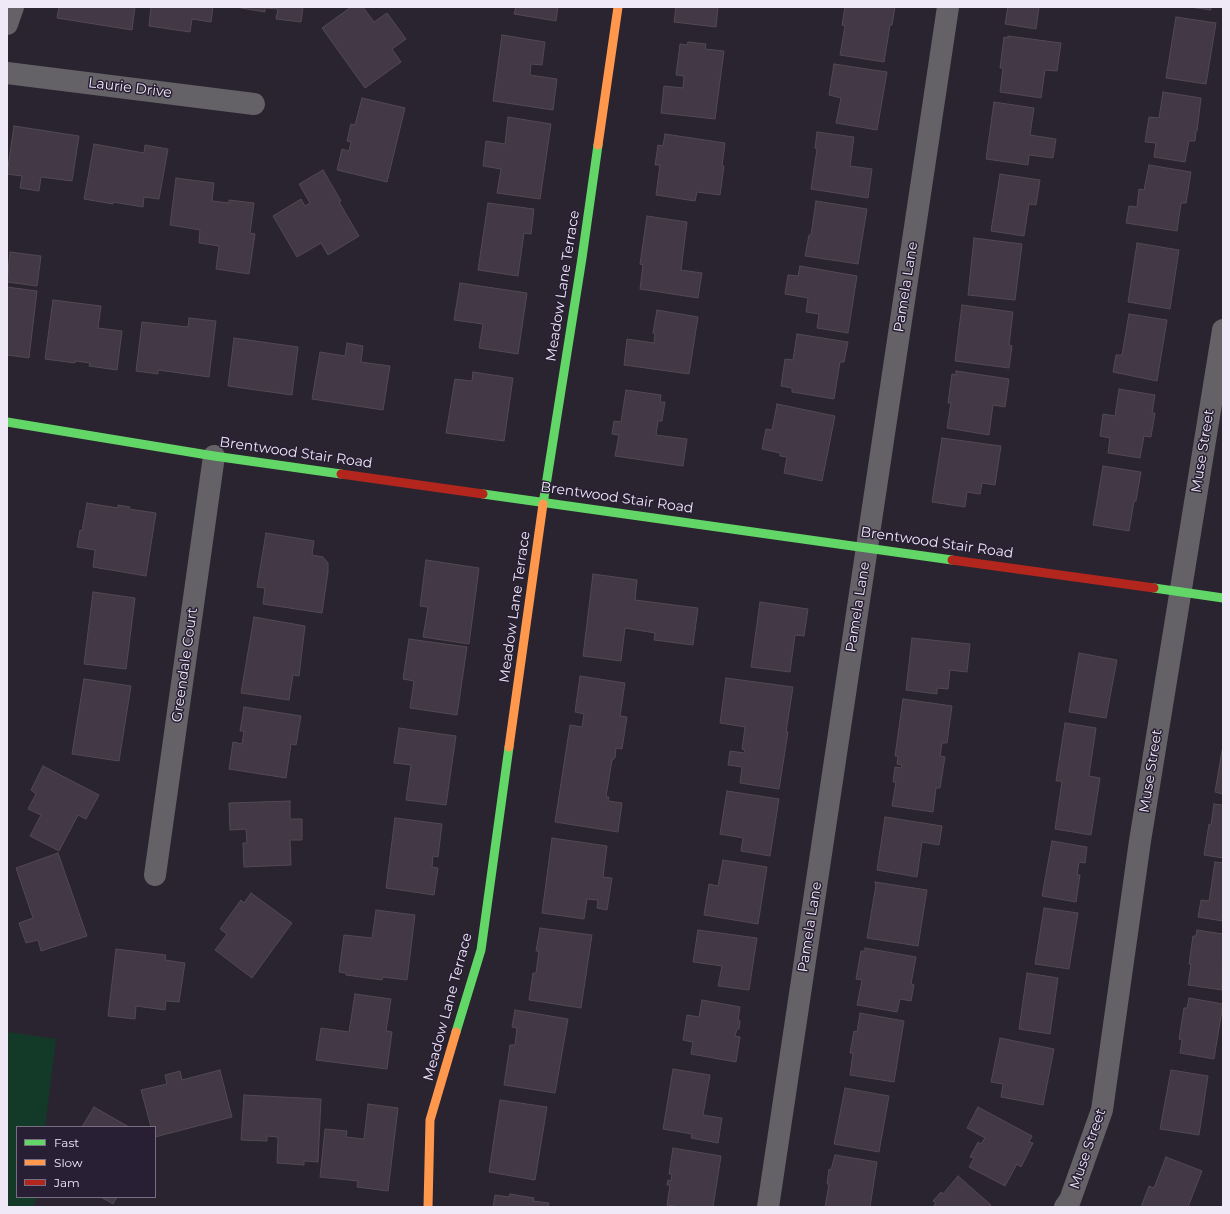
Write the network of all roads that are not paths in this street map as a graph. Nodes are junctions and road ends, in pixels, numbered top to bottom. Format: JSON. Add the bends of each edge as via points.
{"nodes":[{"id":1,"x":13,"y":7,"type":"edge"},
{"id":2,"x":618,"y":7,"type":"edge"},
{"id":3,"x":948,"y":7,"type":"edge"},
{"id":4,"x":7,"y":24,"type":"edge"},
{"id":5,"x":7,"y":73,"type":"edge"},
{"id":6,"x":254,"y":104,"type":"dead end"},
{"id":7,"x":1223,"y":330,"type":"edge"},
{"id":8,"x":7,"y":422,"type":"edge"},
{"id":9,"x":214,"y":456,"type":"junction"},
{"id":10,"x":544,"y":502,"type":"junction"},
{"id":11,"x":867,"y":548,"type":"junction"},
{"id":12,"x":1180,"y":592,"type":"junction"},
{"id":13,"x":1223,"y":598,"type":"edge"},
{"id":14,"x":156,"y":875,"type":"dead end"},
{"id":15,"x":428,"y":1207,"type":"edge"},
{"id":16,"x":768,"y":1207,"type":"edge"},
{"id":17,"x":1065,"y":1207,"type":"edge"}],
"edges":[{"from":1,"to":4,"type":"street"},
{"from":2,"to":10,"type":"main road","name":"Meadow Lane Terrace"},
{"from":3,"to":11,"type":"street","name":"Pamela Lane"},
{"from":5,"to":6,"type":"street","name":"Laurie Drive"},
{"from":7,"to":12,"type":"street","name":"Muse Street"},
{"from":8,"to":9,"type":"main road","name":"Brentwood Stair Road"},
{"from":9,"to":10,"type":"main road","name":"Brentwood Stair Road"},
{"from":9,"to":14,"type":"street","name":"Greendale Court"},
{"from":10,"to":11,"type":"main road","name":"Brentwood Stair Road"},
{"from":10,"to":15,"type":"main road","name":"Meadow Lane Terrace","via":[[481,950],[430,1120]]},
{"from":11,"to":12,"type":"main road","name":"Brentwood Stair Road"},
{"from":11,"to":16,"type":"street","name":"Pamela Lane"},
{"from":12,"to":13,"type":"main road","name":"Brentwood Stair Road"},
{"from":12,"to":17,"type":"street","name":"Muse Street","via":[[1140,841],[1102,1110],[1070,1200]]}]}
